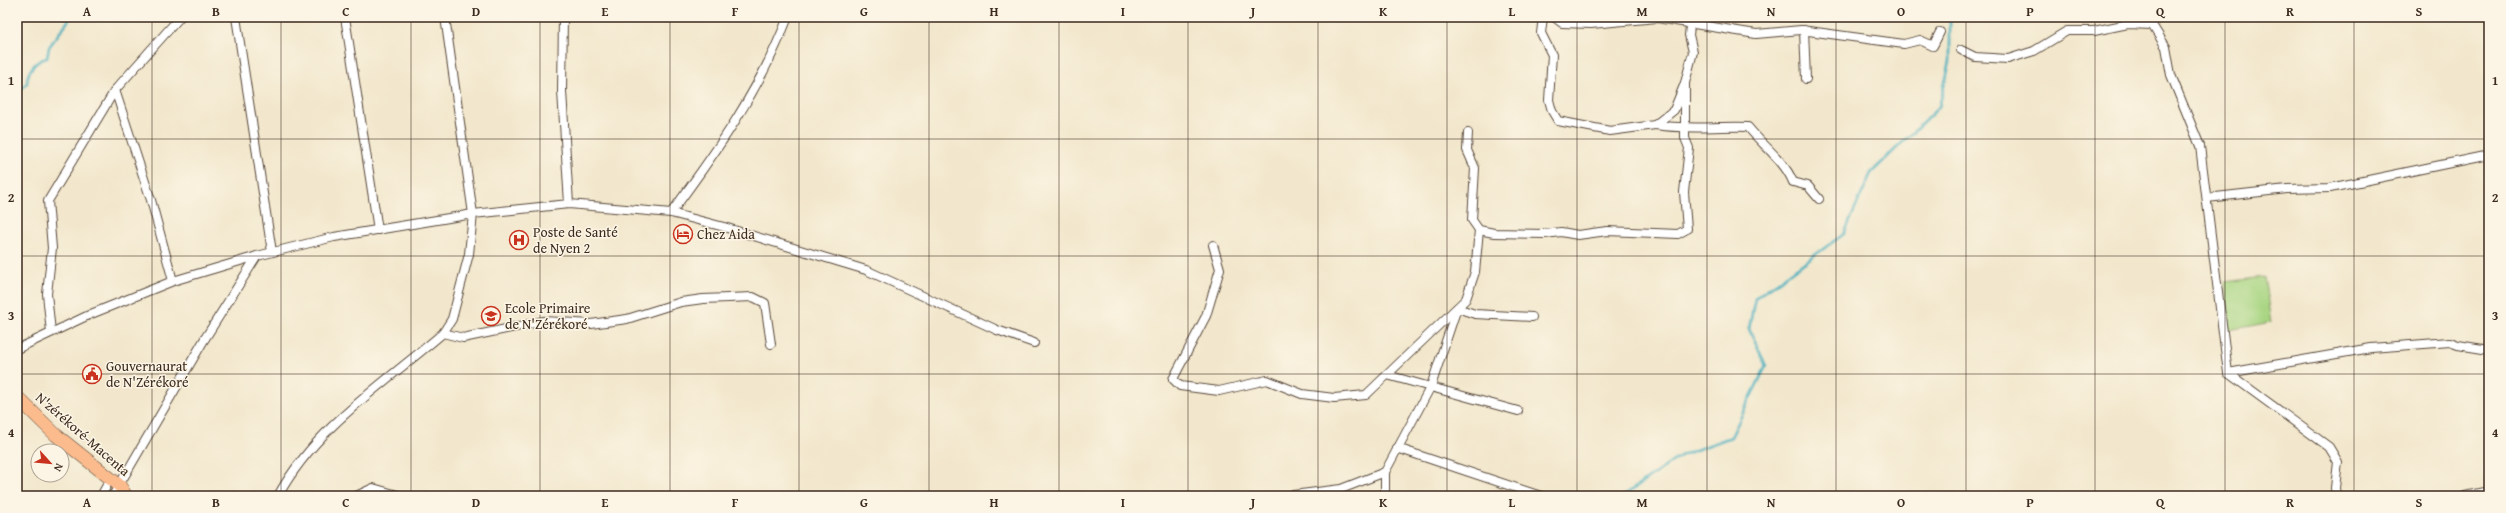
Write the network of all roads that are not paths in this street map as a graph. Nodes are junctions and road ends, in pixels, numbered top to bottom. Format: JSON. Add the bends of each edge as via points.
{"nodes":[{"id":1,"x":180,"y":17,"type":"edge"},
{"id":2,"x":236,"y":17,"type":"edge"},
{"id":3,"x":345,"y":17,"type":"edge"},
{"id":4,"x":445,"y":17,"type":"edge"},
{"id":5,"x":563,"y":17,"type":"edge"},
{"id":6,"x":788,"y":17,"type":"edge"},
{"id":7,"x":1543,"y":17,"type":"edge"},
{"id":8,"x":1554,"y":17,"type":"edge"},
{"id":9,"x":1691,"y":20,"type":"edge"},
{"id":10,"x":1804,"y":30,"type":"junction"},
{"id":11,"x":1940,"y":32,"type":"dead end"},
{"id":12,"x":1961,"y":50,"type":"dead end"},
{"id":13,"x":1806,"y":79,"type":"dead end"},
{"id":14,"x":1685,"y":83,"type":"junction"},
{"id":15,"x":114,"y":90,"type":"junction"},
{"id":16,"x":1654,"y":125,"type":"junction"},
{"id":17,"x":1685,"y":129,"type":"junction"},
{"id":18,"x":1468,"y":133,"type":"dead end"},
{"id":19,"x":2489,"y":155,"type":"edge"},
{"id":20,"x":2207,"y":198,"type":"junction"},
{"id":21,"x":1819,"y":199,"type":"dead end"},
{"id":22,"x":569,"y":204,"type":"junction"},
{"id":23,"x":671,"y":213,"type":"junction"},
{"id":24,"x":473,"y":214,"type":"junction"},
{"id":25,"x":378,"y":230,"type":"junction"},
{"id":26,"x":1479,"y":230,"type":"junction"},
{"id":27,"x":1213,"y":245,"type":"dead end"},
{"id":28,"x":272,"y":252,"type":"junction"},
{"id":29,"x":256,"y":256,"type":"junction"},
{"id":30,"x":172,"y":281,"type":"junction"},
{"id":31,"x":1457,"y":308,"type":"junction"},
{"id":32,"x":1532,"y":317,"type":"dead end"},
{"id":33,"x":51,"y":332,"type":"junction"},
{"id":34,"x":443,"y":334,"type":"junction"},
{"id":35,"x":1034,"y":343,"type":"dead end"},
{"id":36,"x":771,"y":344,"type":"dead end"},
{"id":37,"x":17,"y":349,"type":"edge"},
{"id":38,"x":2489,"y":350,"type":"edge"},
{"id":39,"x":2228,"y":373,"type":"junction"},
{"id":40,"x":1387,"y":375,"type":"junction"},
{"id":41,"x":1431,"y":386,"type":"junction"},
{"id":42,"x":17,"y":397,"type":"edge"},
{"id":43,"x":17,"y":409,"type":"edge"},
{"id":44,"x":1518,"y":411,"type":"dead end"},
{"id":45,"x":1397,"y":448,"type":"junction"},
{"id":46,"x":1385,"y":472,"type":"junction"},
{"id":47,"x":2489,"y":491,"type":"edge"},
{"id":48,"x":116,"y":492,"type":"edge"},
{"id":49,"x":278,"y":496,"type":"edge"},
{"id":50,"x":356,"y":496,"type":"edge"},
{"id":51,"x":401,"y":496,"type":"edge"},
{"id":52,"x":1285,"y":496,"type":"edge"},
{"id":53,"x":1385,"y":496,"type":"edge"},
{"id":54,"x":1541,"y":496,"type":"edge"},
{"id":55,"x":2336,"y":496,"type":"edge"},
{"id":56,"x":2465,"y":496,"type":"edge"}],
"edges":[{"from":1,"to":15,"type":"street"},
{"from":2,"to":28,"type":"street"},
{"from":3,"to":25,"type":"street"},
{"from":4,"to":24,"type":"street"},
{"from":5,"to":22,"type":"street","via":[[562,91]]},
{"from":6,"to":23,"type":"street","via":[[775,50],[750,98],[721,144]]},
{"from":7,"to":16,"type":"street","via":[[1541,33],[1552,55],[1549,100],[1558,120],[1610,131]]},
{"from":8,"to":9,"type":"street","via":[[1562,23],[1591,24],[1657,18]]},
{"from":9,"to":10,"type":"street","via":[[1756,34]]},
{"from":9,"to":14,"type":"street","via":[[1689,35],[1693,52]]},
{"from":10,"to":11,"type":"street","via":[[1898,43],[1920,40],[1933,46]]},
{"from":10,"to":13,"type":"street"},
{"from":12,"to":20,"type":"street","via":[[1975,57],[2008,59],[2034,51],[2067,31],[2094,30],[2128,24],[2152,25],[2166,47],[2171,75],[2200,146]]},
{"from":14,"to":16,"type":"street","via":[[1674,110]]},
{"from":14,"to":17,"type":"street"},
{"from":15,"to":30,"type":"street","via":[[151,200]]},
{"from":15,"to":33,"type":"street","via":[[48,201],[52,248],[47,294]]},
{"from":16,"to":17,"type":"street"},
{"from":17,"to":21,"type":"street","via":[[1748,127],[1762,145],[1788,169],[1793,182],[1808,186]]},
{"from":17,"to":26,"type":"street","via":[[1689,148],[1684,192],[1687,229],[1678,234],[1607,231],[1578,235],[1561,232],[1494,233]]},
{"from":18,"to":26,"type":"street","via":[[1467,150],[1475,168],[1472,220]]},
{"from":19,"to":20,"type":"street","via":[[2330,188],[2288,189]]},
{"from":20,"to":39,"type":"street"},
{"from":22,"to":23,"type":"street"},
{"from":22,"to":24,"type":"street"},
{"from":23,"to":35,"type":"street","via":[[866,270],[997,330]]},
{"from":24,"to":25,"type":"street"},
{"from":24,"to":34,"type":"street","via":[[467,261],[452,319]]},
{"from":25,"to":28,"type":"street"},
{"from":26,"to":31,"type":"street","via":[[1475,272],[1466,299]]},
{"from":27,"to":40,"type":"street","via":[[1220,269],[1206,316],[1173,379],[1180,386],[1220,391],[1267,380],[1302,394],[1334,398],[1366,395]]},
{"from":28,"to":29,"type":"street"},
{"from":29,"to":30,"type":"street"},
{"from":29,"to":48,"type":"street"},
{"from":30,"to":33,"type":"street"},
{"from":31,"to":32,"type":"street","via":[[1475,314]]},
{"from":31,"to":40,"type":"street"},
{"from":31,"to":41,"type":"street"},
{"from":33,"to":37,"type":"street"},
{"from":34,"to":36,"type":"street","via":[[463,338],[544,321],[591,324],[628,319],[681,302],[753,297],[765,303]]},
{"from":34,"to":49,"type":"street","via":[[330,427],[307,453]]},
{"from":38,"to":39,"type":"street","via":[[2450,342],[2371,348]]},
{"from":39,"to":55,"type":"street","via":[[2328,447],[2338,462]]},
{"from":40,"to":41,"type":"street"},
{"from":41,"to":44,"type":"street"},
{"from":41,"to":45,"type":"street"},
{"from":42,"to":48,"type":"highway","name":"N'zérékoré-Macenta"},
{"from":43,"to":48,"type":"highway","name":"N'zérékoré-Macenta"},
{"from":45,"to":46,"type":"street"},
{"from":45,"to":54,"type":"street"},
{"from":46,"to":52,"type":"street","via":[[1341,489]]},
{"from":46,"to":53,"type":"street"},
{"from":47,"to":56,"type":"street"},
{"from":50,"to":51,"type":"street","via":[[373,488]]}]}
